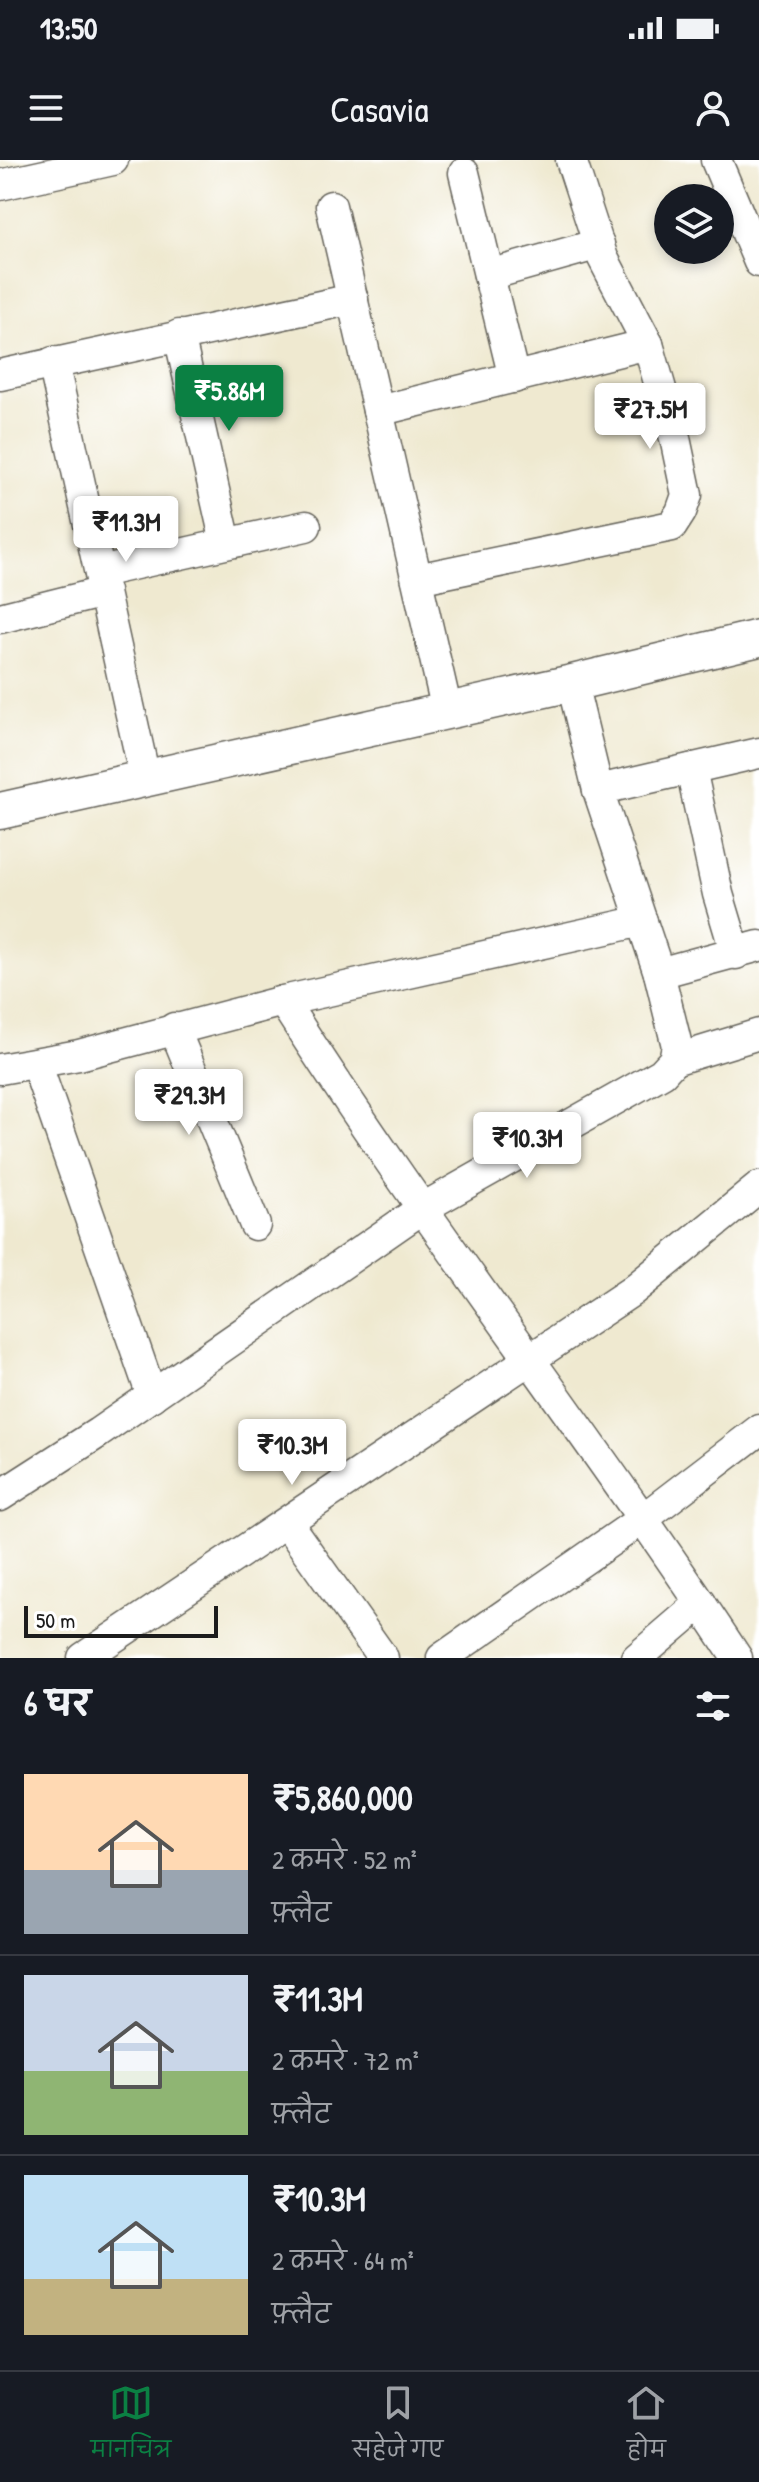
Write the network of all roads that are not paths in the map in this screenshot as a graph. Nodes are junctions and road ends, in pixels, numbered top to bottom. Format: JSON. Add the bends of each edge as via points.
{"nodes":[{"id":1,"x":113,"y":160,"type":"edge"},
{"id":2,"x":571,"y":160,"type":"edge"},
{"id":3,"x":716,"y":160,"type":"edge"},
{"id":4,"x":464,"y":173,"type":"dead end"},
{"id":5,"x":0,"y":185,"type":"edge"},
{"id":6,"x":331,"y":206,"type":"dead end"},
{"id":7,"x":599,"y":244,"type":"junction"},
{"id":8,"x":759,"y":262,"type":"edge"},
{"id":9,"x":489,"y":275,"type":"junction"},
{"id":10,"x":353,"y":299,"type":"junction"},
{"id":11,"x":179,"y":335,"type":"junction"},
{"id":12,"x":648,"y":344,"type":"junction"},
{"id":13,"x":53,"y":362,"type":"junction"},
{"id":14,"x":0,"y":375,"type":"edge"},
{"id":15,"x":514,"y":378,"type":"junction"},
{"id":16,"x":378,"y":411,"type":"junction"},
{"id":17,"x":306,"y":526,"type":"dead end"},
{"id":18,"x":226,"y":543,"type":"junction"},
{"id":19,"x":417,"y":579,"type":"junction"},
{"id":20,"x":102,"y":582,"type":"junction"},
{"id":21,"x":0,"y":618,"type":"edge"},
{"id":22,"x":758,"y":643,"type":"edge"},
{"id":23,"x":572,"y":683,"type":"junction"},
{"id":24,"x":447,"y":711,"type":"junction"},
{"id":25,"x":759,"y":753,"type":"edge"},
{"id":26,"x":691,"y":769,"type":"junction"},
{"id":27,"x":145,"y":778,"type":"junction"},
{"id":28,"x":598,"y":790,"type":"junction"},
{"id":29,"x":0,"y":811,"type":"edge"},
{"id":30,"x":642,"y":921,"type":"junction"},
{"id":31,"x":747,"y":950,"type":"edge"},
{"id":32,"x":659,"y":973,"type":"junction"},
{"id":33,"x":283,"y":1001,"type":"junction"},
{"id":34,"x":174,"y":1028,"type":"junction"},
{"id":35,"x":759,"y":1034,"type":"edge"},
{"id":36,"x":674,"y":1060,"type":"junction"},
{"id":37,"x":36,"y":1063,"type":"junction"},
{"id":38,"x":0,"y":1069,"type":"edge"},
{"id":39,"x":759,"y":1187,"type":"edge"},
{"id":40,"x":423,"y":1208,"type":"junction"},
{"id":41,"x":255,"y":1225,"type":"dead end"},
{"id":42,"x":529,"y":1360,"type":"junction"},
{"id":43,"x":152,"y":1396,"type":"junction"},
{"id":44,"x":759,"y":1430,"type":"edge"},
{"id":45,"x":0,"y":1496,"type":"edge"},
{"id":46,"x":644,"y":1518,"type":"junction"},
{"id":47,"x":287,"y":1523,"type":"junction"},
{"id":48,"x":701,"y":1603,"type":"junction"},
{"id":49,"x":744,"y":1652,"type":"edge"},
{"id":50,"x":83,"y":1658,"type":"edge"},
{"id":51,"x":383,"y":1658,"type":"edge"},
{"id":52,"x":442,"y":1658,"type":"edge"},
{"id":53,"x":637,"y":1658,"type":"edge"}],
"edges":[{"from":1,"to":5,"type":"street"},
{"from":2,"to":7,"type":"street"},
{"from":3,"to":8,"type":"street"},
{"from":4,"to":9,"type":"street"},
{"from":6,"to":10,"type":"street"},
{"from":7,"to":9,"type":"street"},
{"from":7,"to":12,"type":"street"},
{"from":9,"to":15,"type":"street"},
{"from":10,"to":11,"type":"street"},
{"from":10,"to":16,"type":"street"},
{"from":11,"to":13,"type":"street"},
{"from":11,"to":18,"type":"street"},
{"from":12,"to":15,"type":"street"},
{"from":12,"to":19,"type":"street","via":[[687,495],[672,526]]},
{"from":13,"to":14,"type":"street"},
{"from":13,"to":20,"type":"street"},
{"from":15,"to":16,"type":"street"},
{"from":16,"to":19,"type":"street"},
{"from":17,"to":18,"type":"street"},
{"from":18,"to":20,"type":"street"},
{"from":19,"to":24,"type":"street"},
{"from":20,"to":21,"type":"street"},
{"from":20,"to":27,"type":"street"},
{"from":22,"to":23,"type":"street"},
{"from":23,"to":24,"type":"street"},
{"from":23,"to":28,"type":"street"},
{"from":24,"to":27,"type":"street"},
{"from":25,"to":26,"type":"street"},
{"from":26,"to":28,"type":"street"},
{"from":26,"to":31,"type":"street","via":[[718,894]]},
{"from":27,"to":29,"type":"street"},
{"from":28,"to":30,"type":"street"},
{"from":30,"to":32,"type":"street"},
{"from":30,"to":33,"type":"street"},
{"from":31,"to":32,"type":"street"},
{"from":32,"to":36,"type":"street","via":[[677,1046]]},
{"from":33,"to":34,"type":"street"},
{"from":33,"to":40,"type":"street"},
{"from":34,"to":37,"type":"street"},
{"from":34,"to":41,"type":"street"},
{"from":35,"to":36,"type":"street"},
{"from":36,"to":40,"type":"street","via":[[662,1073]]},
{"from":37,"to":38,"type":"street"},
{"from":37,"to":43,"type":"street"},
{"from":39,"to":42,"type":"street","via":[[632,1291]]},
{"from":40,"to":42,"type":"street"},
{"from":40,"to":43,"type":"street"},
{"from":42,"to":46,"type":"street"},
{"from":42,"to":47,"type":"street"},
{"from":43,"to":45,"type":"street"},
{"from":44,"to":46,"type":"street"},
{"from":46,"to":48,"type":"street"},
{"from":46,"to":52,"type":"street"},
{"from":47,"to":50,"type":"street"},
{"from":47,"to":51,"type":"street"},
{"from":48,"to":49,"type":"street"},
{"from":48,"to":53,"type":"street"}]}
